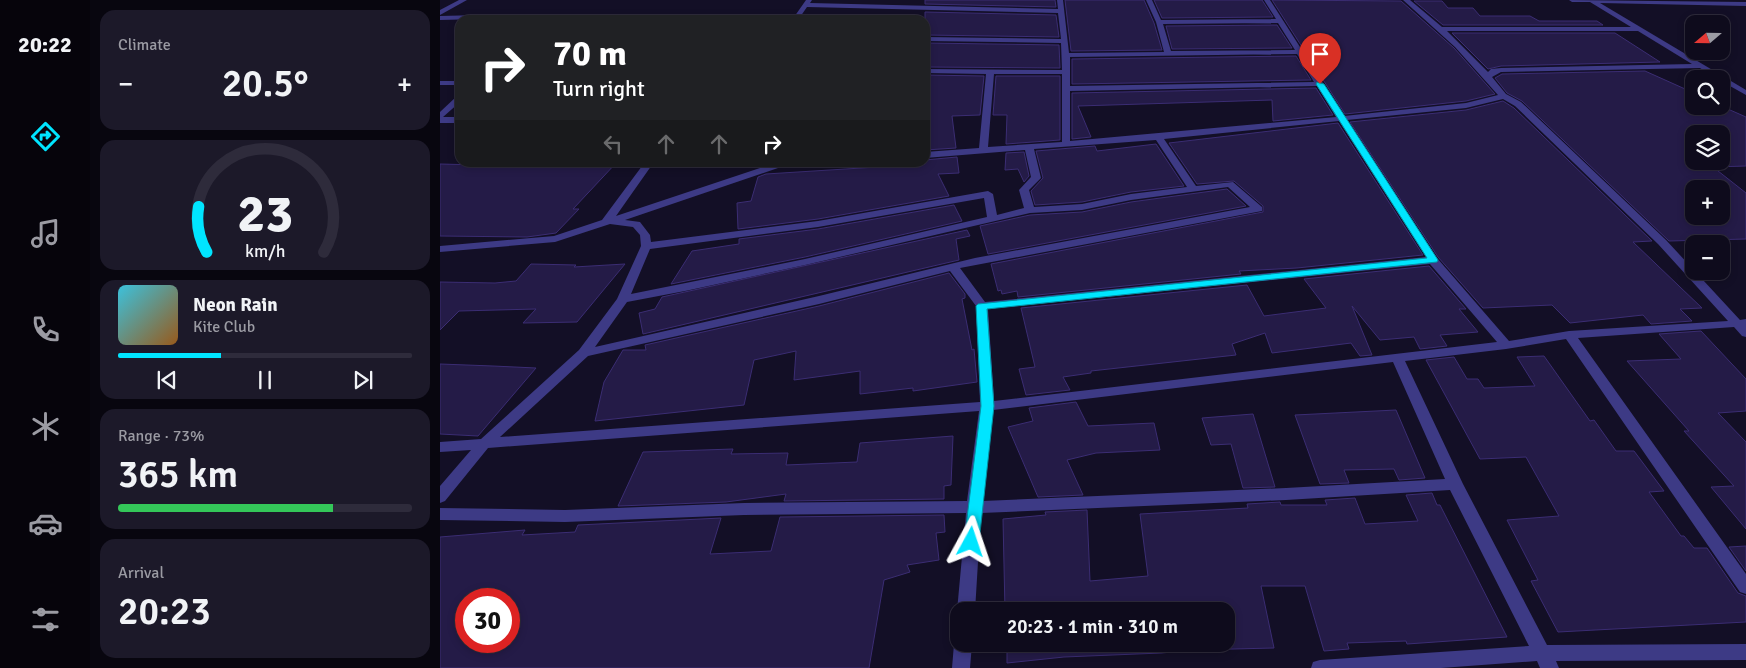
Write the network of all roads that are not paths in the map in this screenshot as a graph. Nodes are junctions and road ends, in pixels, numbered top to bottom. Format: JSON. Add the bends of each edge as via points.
{"nodes":[{"id":1,"x":464,"y":0,"type":"edge"},
{"id":2,"x":1060,"y":0,"type":"edge"},
{"id":3,"x":1149,"y":0,"type":"edge"},
{"id":4,"x":1267,"y":0,"type":"edge"},
{"id":5,"x":1406,"y":0,"type":"edge"},
{"id":6,"x":1572,"y":0,"type":"edge"},
{"id":7,"x":1592,"y":0,"type":"edge"},
{"id":8,"x":808,"y":2,"type":"edge"},
{"id":9,"x":1746,"y":4,"type":"edge"},
{"id":10,"x":1060,"y":11,"type":"junction"},
{"id":11,"x":440,"y":13,"type":"edge"},
{"id":12,"x":799,"y":15,"type":"edge"},
{"id":13,"x":440,"y":18,"type":"edge"},
{"id":14,"x":455,"y":18,"type":"edge"},
{"id":15,"x":1279,"y":21,"type":"junction"},
{"id":16,"x":1160,"y":22,"type":"junction"},
{"id":17,"x":1442,"y":29,"type":"junction"},
{"id":18,"x":1639,"y":29,"type":"junction"},
{"id":19,"x":930,"y":39,"type":"edge"},
{"id":20,"x":1064,"y":41,"type":"junction"},
{"id":21,"x":1298,"y":52,"type":"junction"},
{"id":22,"x":1168,"y":54,"type":"junction"},
{"id":23,"x":1066,"y":55,"type":"junction"},
{"id":24,"x":1703,"y":66,"type":"junction"},
{"id":25,"x":930,"y":71,"type":"edge"},
{"id":26,"x":990,"y":72,"type":"junction"},
{"id":27,"x":1066,"y":72,"type":"junction"},
{"id":28,"x":1488,"y":76,"type":"junction"},
{"id":29,"x":440,"y":83,"type":"edge"},
{"id":30,"x":455,"y":83,"type":"edge"},
{"id":31,"x":1320,"y":84,"type":"junction"},
{"id":32,"x":1065,"y":89,"type":"junction"},
{"id":33,"x":1746,"y":93,"type":"edge"},
{"id":34,"x":1503,"y":96,"type":"junction"},
{"id":35,"x":455,"y":102,"type":"edge"},
{"id":36,"x":440,"y":116,"type":"edge"},
{"id":37,"x":1341,"y":118,"type":"junction"},
{"id":38,"x":440,"y":120,"type":"edge"},
{"id":39,"x":455,"y":120,"type":"edge"},
{"id":40,"x":1159,"y":138,"type":"junction"},
{"id":41,"x":1066,"y":144,"type":"junction"},
{"id":42,"x":1029,"y":147,"type":"junction"},
{"id":43,"x":982,"y":151,"type":"junction"},
{"id":44,"x":930,"y":155,"type":"edge"},
{"id":45,"x":646,"y":167,"type":"edge"},
{"id":46,"x":772,"y":167,"type":"edge"},
{"id":47,"x":1193,"y":189,"type":"junction"},
{"id":48,"x":1030,"y":210,"type":"junction"},
{"id":49,"x":992,"y":217,"type":"junction"},
{"id":50,"x":607,"y":221,"type":"junction"},
{"id":51,"x":646,"y":246,"type":"junction"},
{"id":52,"x":440,"y":249,"type":"edge"},
{"id":53,"x":1433,"y":260,"type":"junction"},
{"id":54,"x":954,"y":268,"type":"junction"},
{"id":55,"x":623,"y":299,"type":"junction"},
{"id":56,"x":982,"y":306,"type":"junction"},
{"id":57,"x":1743,"y":327,"type":"edge"},
{"id":58,"x":1569,"y":335,"type":"junction"},
{"id":59,"x":1506,"y":345,"type":"junction"},
{"id":60,"x":584,"y":354,"type":"junction"},
{"id":61,"x":1397,"y":358,"type":"junction"},
{"id":62,"x":987,"y":406,"type":"junction"},
{"id":63,"x":484,"y":444,"type":"junction"},
{"id":64,"x":440,"y":447,"type":"edge"},
{"id":65,"x":1455,"y":484,"type":"junction"},
{"id":66,"x":440,"y":497,"type":"edge"},
{"id":67,"x":974,"y":507,"type":"junction"},
{"id":68,"x":440,"y":514,"type":"edge"},
{"id":69,"x":1746,"y":586,"type":"edge"},
{"id":70,"x":967,"y":602,"type":"edge"},
{"id":71,"x":962,"y":652,"type":"edge"},
{"id":72,"x":1746,"y":652,"type":"edge"},
{"id":73,"x":1546,"y":660,"type":"edge"},
{"id":74,"x":961,"y":668,"type":"edge"},
{"id":75,"x":1320,"y":668,"type":"edge"}],
"edges":[{"from":1,"to":11,"type":"street"},
{"from":2,"to":10,"type":"street"},
{"from":3,"to":16,"type":"street"},
{"from":4,"to":15,"type":"street"},
{"from":5,"to":17,"type":"street"},
{"from":6,"to":7,"type":"street"},
{"from":7,"to":9,"type":"street"},
{"from":7,"to":18,"type":"street"},
{"from":8,"to":10,"type":"street"},
{"from":8,"to":12,"type":"street"},
{"from":10,"to":20,"type":"street"},
{"from":13,"to":14,"type":"street"},
{"from":15,"to":16,"type":"street"},
{"from":15,"to":21,"type":"street"},
{"from":16,"to":22,"type":"street"},
{"from":17,"to":18,"type":"street"},
{"from":17,"to":28,"type":"street"},
{"from":18,"to":24,"type":"street"},
{"from":19,"to":20,"type":"street"},
{"from":20,"to":23,"type":"street"},
{"from":21,"to":22,"type":"street"},
{"from":21,"to":31,"type":"street"},
{"from":22,"to":23,"type":"street"},
{"from":23,"to":27,"type":"street"},
{"from":24,"to":28,"type":"street","via":[[1501,70]]},
{"from":24,"to":33,"type":"street"},
{"from":25,"to":26,"type":"street"},
{"from":26,"to":27,"type":"street"},
{"from":26,"to":43,"type":"street"},
{"from":27,"to":32,"type":"street"},
{"from":28,"to":34,"type":"street"},
{"from":29,"to":30,"type":"street"},
{"from":31,"to":32,"type":"street"},
{"from":31,"to":37,"type":"street"},
{"from":32,"to":41,"type":"street"},
{"from":34,"to":37,"type":"street","via":[[1494,101]]},
{"from":34,"to":57,"type":"street","via":[[1518,104],[1662,242]]},
{"from":35,"to":36,"type":"street"},
{"from":37,"to":40,"type":"street"},
{"from":37,"to":53,"type":"street"},
{"from":38,"to":39,"type":"street"},
{"from":40,"to":41,"type":"street"},
{"from":40,"to":47,"type":"street"},
{"from":41,"to":42,"type":"street"},
{"from":42,"to":43,"type":"street"},
{"from":42,"to":48,"type":"street","via":[[1036,178],[1024,190]]},
{"from":43,"to":44,"type":"street"},
{"from":45,"to":50,"type":"street"},
{"from":46,"to":50,"type":"street"},
{"from":47,"to":48,"type":"street","via":[[1131,197],[1082,208]]},
{"from":47,"to":54,"type":"street","via":[[1230,184],[1258,208],[975,261]]},
{"from":48,"to":49,"type":"street"},
{"from":49,"to":51,"type":"street","via":[[988,194],[795,228]]},
{"from":49,"to":55,"type":"street","via":[[805,262]]},
{"from":50,"to":51,"type":"street","via":[[636,224],[645,235]]},
{"from":50,"to":52,"type":"street","via":[[555,239]]},
{"from":51,"to":55,"type":"street"},
{"from":53,"to":56,"type":"street"},
{"from":53,"to":59,"type":"street"},
{"from":54,"to":56,"type":"street"},
{"from":54,"to":60,"type":"street"},
{"from":55,"to":60,"type":"street"},
{"from":56,"to":62,"type":"street"},
{"from":57,"to":58,"type":"street"},
{"from":58,"to":59,"type":"street"},
{"from":58,"to":69,"type":"street"},
{"from":59,"to":61,"type":"street"},
{"from":60,"to":63,"type":"street"},
{"from":61,"to":62,"type":"street"},
{"from":61,"to":65,"type":"street"},
{"from":62,"to":63,"type":"street"},
{"from":62,"to":67,"type":"street"},
{"from":63,"to":64,"type":"street"},
{"from":63,"to":66,"type":"street"},
{"from":65,"to":67,"type":"street"},
{"from":65,"to":73,"type":"street"},
{"from":67,"to":68,"type":"street","via":[[744,509],[565,516]]},
{"from":67,"to":70,"type":"street"},
{"from":71,"to":74,"type":"street"},
{"from":72,"to":73,"type":"street"},
{"from":73,"to":75,"type":"street"}]}
